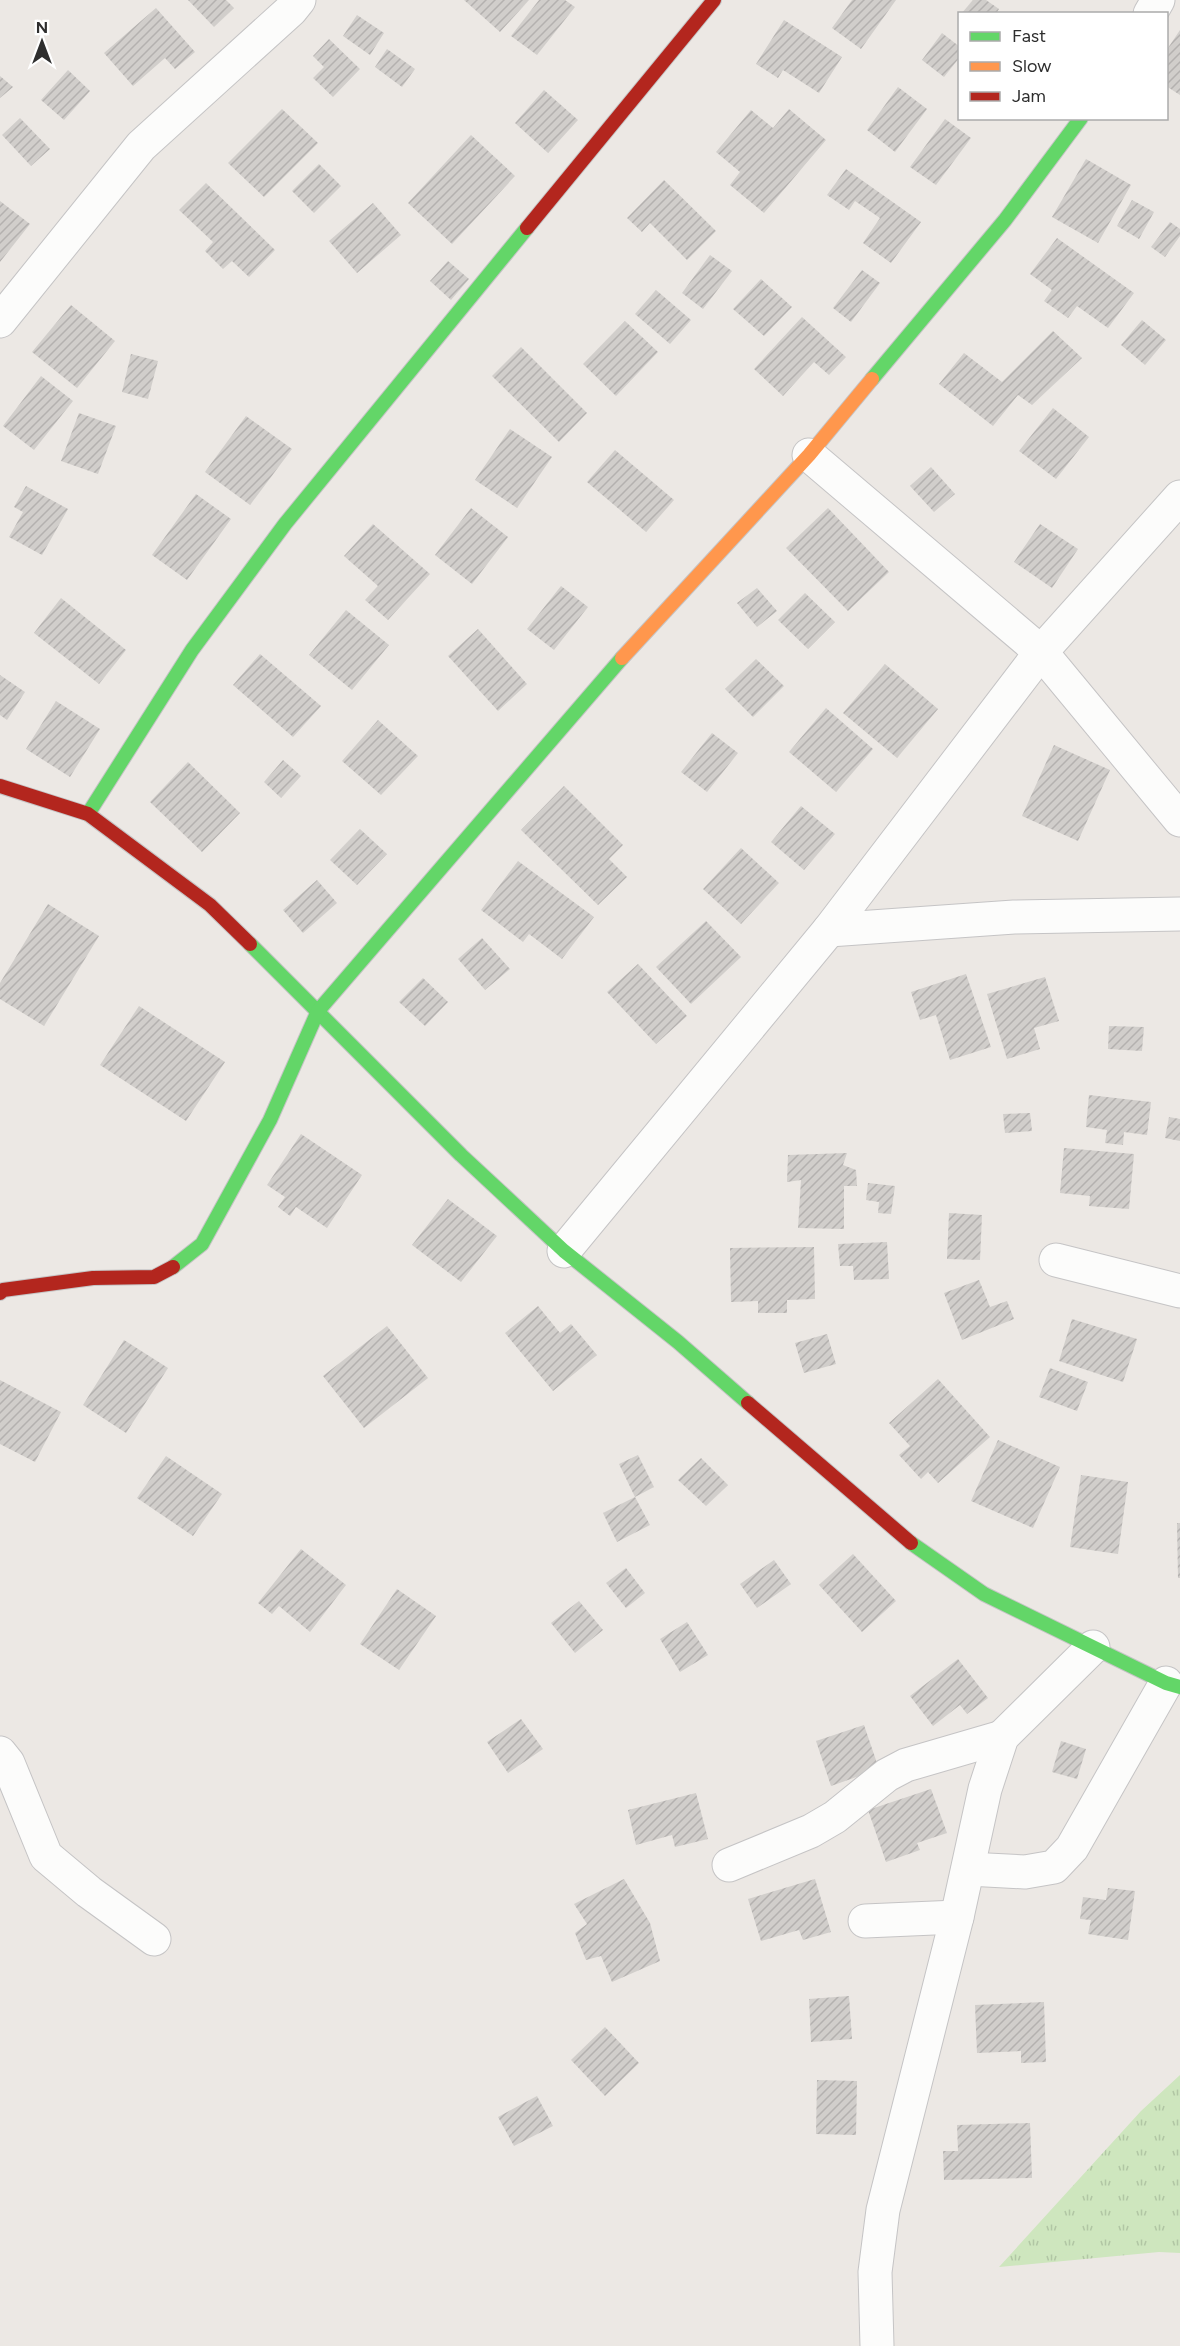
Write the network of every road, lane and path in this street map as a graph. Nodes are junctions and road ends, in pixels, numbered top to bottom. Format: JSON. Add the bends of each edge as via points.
{"nodes":[{"id":1,"x":299,"y":0,"type":"edge"},
{"id":2,"x":714,"y":0,"type":"edge"},
{"id":3,"x":1080,"y":120,"type":"edge"},
{"id":4,"x":0,"y":321,"type":"edge"},
{"id":5,"x":809,"y":455,"type":"junction"},
{"id":6,"x":1180,"y":497,"type":"edge"},
{"id":7,"x":1041,"y":652,"type":"junction"},
{"id":8,"x":0,"y":786,"type":"edge"},
{"id":9,"x":88,"y":814,"type":"junction"},
{"id":10,"x":1180,"y":820,"type":"edge"},
{"id":11,"x":1180,"y":914,"type":"edge"},
{"id":12,"x":829,"y":930,"type":"junction"},
{"id":13,"x":318,"y":1011,"type":"junction"},
{"id":14,"x":564,"y":1251,"type":"junction"},
{"id":15,"x":1056,"y":1260,"type":"dead end"},
{"id":16,"x":1,"y":1290,"type":"edge"},
{"id":17,"x":1180,"y":1292,"type":"edge"},
{"id":18,"x":1093,"y":1647,"type":"junction"},
{"id":19,"x":1173,"y":1685,"type":"edge"},
{"id":20,"x":1002,"y":1737,"type":"junction"},
{"id":21,"x":0,"y":1753,"type":"edge"},
{"id":22,"x":729,"y":1865,"type":"dead end"},
{"id":23,"x":968,"y":1869,"type":"junction"},
{"id":24,"x":957,"y":1917,"type":"junction"},
{"id":25,"x":865,"y":1921,"type":"dead end"},
{"id":26,"x":154,"y":1939,"type":"dead end"},
{"id":27,"x":877,"y":2346,"type":"edge"}],
"edges":[{"from":1,"to":4,"type":"street","via":[[141,146]]},
{"from":2,"to":9,"type":"street","via":[[285,524],[192,650]]},
{"from":3,"to":5,"type":"street","via":[[1005,220]]},
{"from":5,"to":7,"type":"street"},
{"from":5,"to":13,"type":"street","via":[[606,675]]},
{"from":6,"to":7,"type":"street"},
{"from":7,"to":10,"type":"street"},
{"from":7,"to":12,"type":"street"},
{"from":8,"to":9,"type":"street"},
{"from":9,"to":13,"type":"street","via":[[210,905]]},
{"from":11,"to":12,"type":"street","via":[[1014,917]]},
{"from":12,"to":14,"type":"street"},
{"from":13,"to":14,"type":"street","via":[[461,1155]]},
{"from":13,"to":16,"type":"street","via":[[270,1119],[202,1244],[188,1258],[154,1277],[93,1278]]},
{"from":14,"to":18,"type":"street","via":[[678,1342],[901,1536],[984,1594]]},
{"from":15,"to":17,"type":"street"},
{"from":18,"to":19,"type":"street"},
{"from":18,"to":20,"type":"street"},
{"from":19,"to":23,"type":"street","via":[[1072,1848],[1054,1867],[1026,1872]]},
{"from":20,"to":22,"type":"street","via":[[906,1765],[887,1774],[835,1817],[811,1831]]},
{"from":20,"to":23,"type":"street","via":[[985,1789]]},
{"from":21,"to":26,"type":"street","via":[[8,1762],[46,1856]]},
{"from":23,"to":24,"type":"street"},
{"from":24,"to":25,"type":"street"},
{"from":24,"to":27,"type":"street","via":[[883,2210],[875,2272]]}]}
